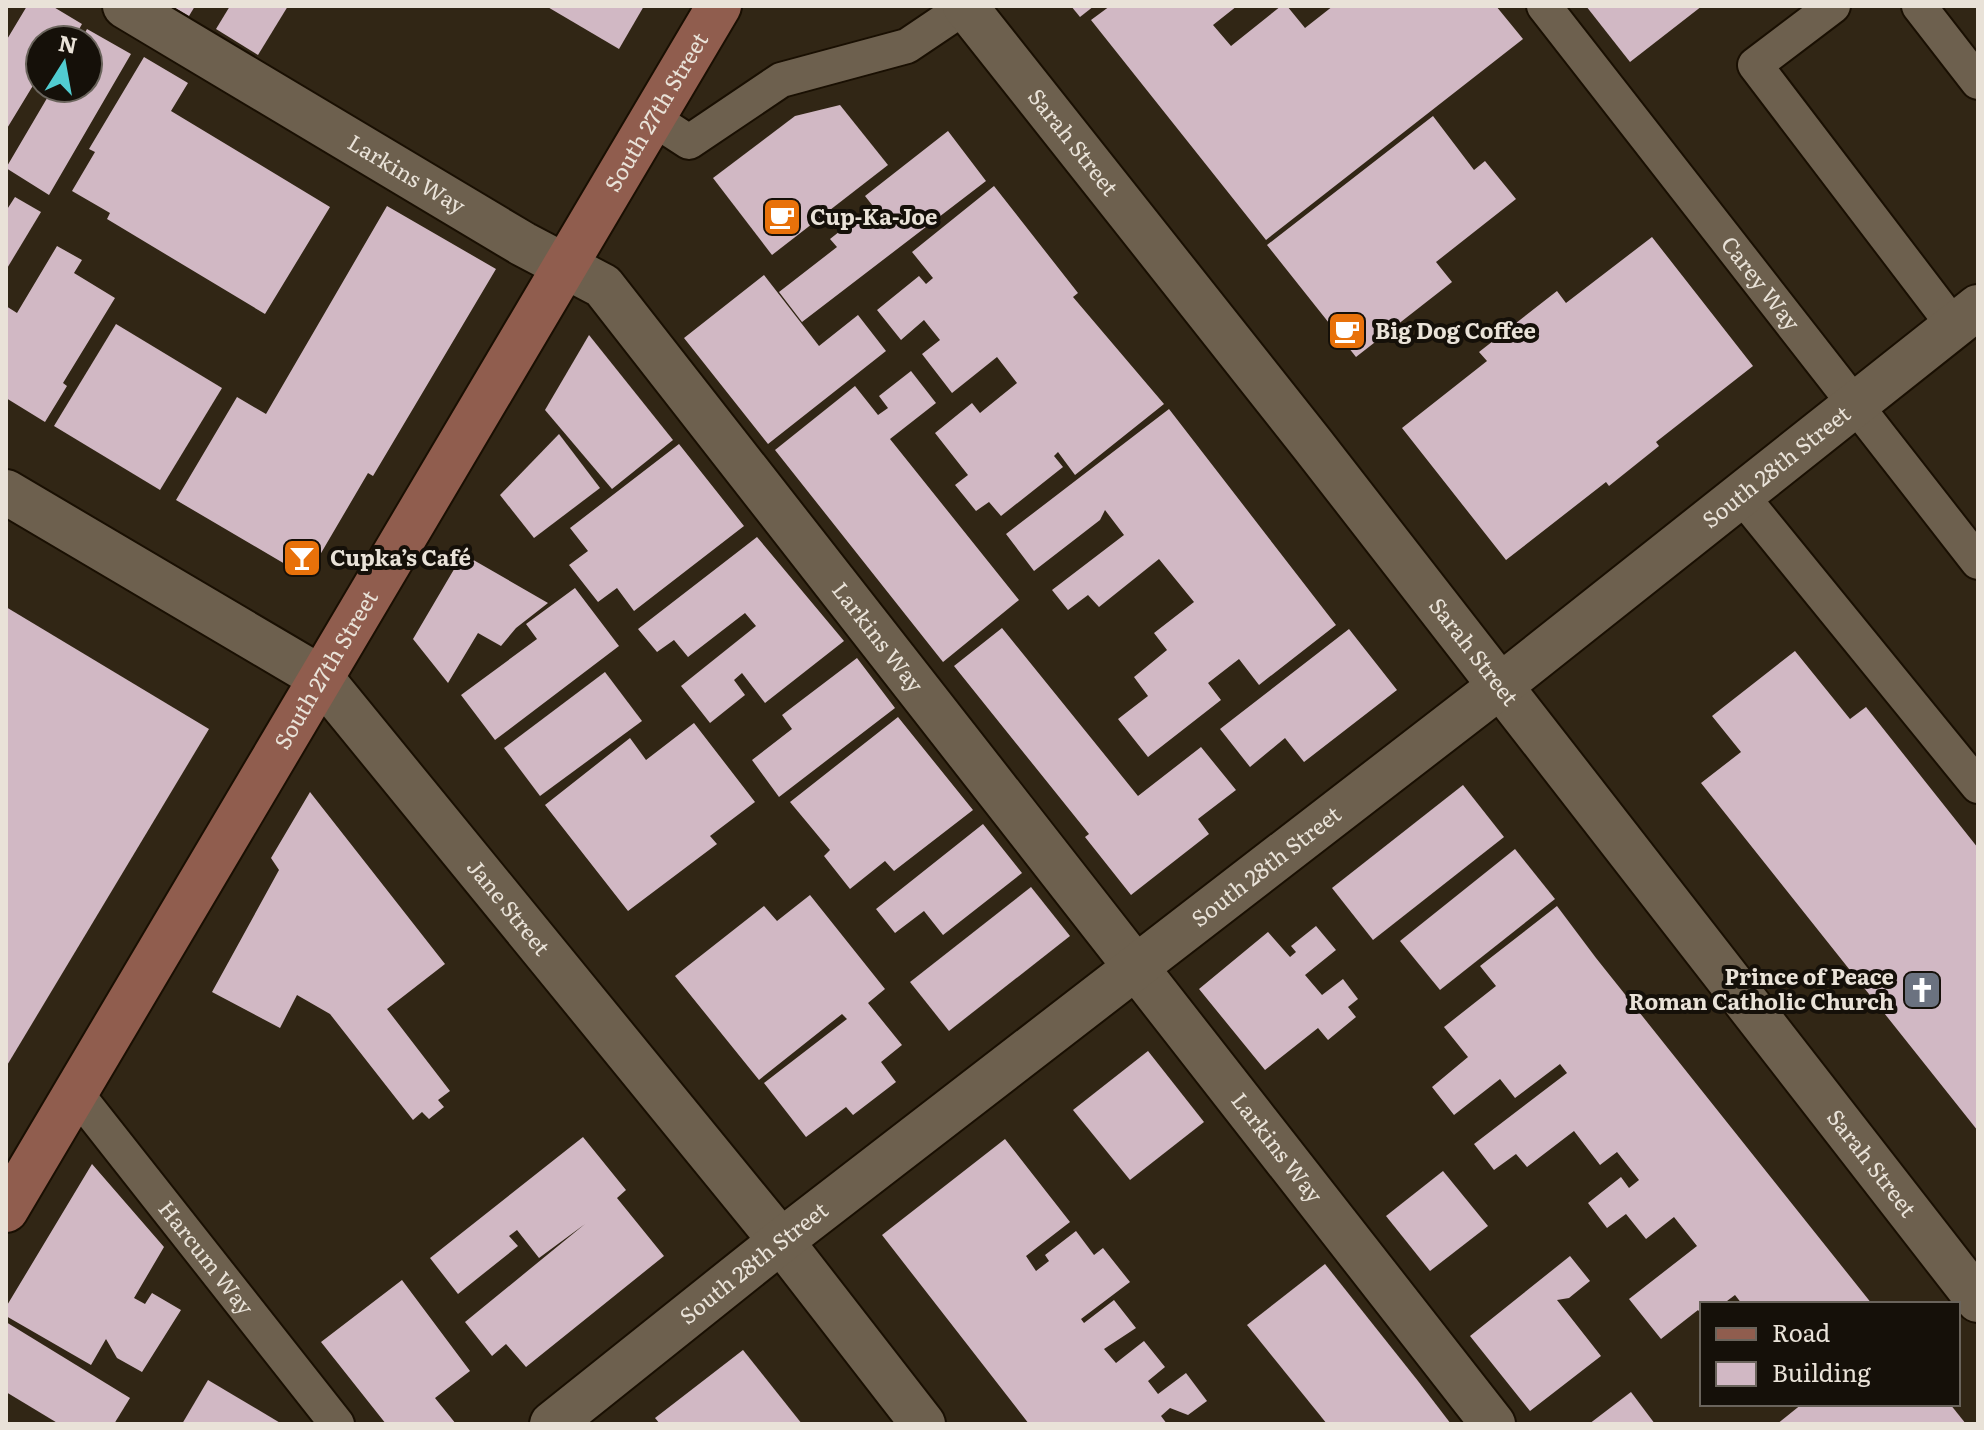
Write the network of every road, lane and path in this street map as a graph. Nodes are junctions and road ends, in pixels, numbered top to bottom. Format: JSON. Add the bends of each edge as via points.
{"nodes":[{"id":1,"x":125,"y":6,"type":"edge"},
{"id":2,"x":719,"y":6,"type":"edge"},
{"id":3,"x":965,"y":6,"type":"edge"},
{"id":4,"x":1544,"y":6,"type":"edge"},
{"id":5,"x":1833,"y":6,"type":"edge"},
{"id":6,"x":1919,"y":6,"type":"edge"},
{"id":7,"x":1978,"y":82,"type":"edge"},
{"id":8,"x":652,"y":118,"type":"junction"},
{"id":9,"x":565,"y":266,"type":"junction"},
{"id":10,"x":1966,"y":316,"type":"edge"},
{"id":11,"x":1857,"y":404,"type":"junction"},
{"id":12,"x":6,"y":492,"type":"edge"},
{"id":13,"x":1740,"y":494,"type":"junction"},
{"id":14,"x":1978,"y":562,"type":"edge"},
{"id":15,"x":321,"y":678,"type":"junction"},
{"id":16,"x":1499,"y":687,"type":"junction"},
{"id":17,"x":1978,"y":786,"type":"edge"},
{"id":18,"x":1137,"y":970,"type":"junction"},
{"id":19,"x":76,"y":1093,"type":"junction"},
{"id":20,"x":6,"y":1210,"type":"edge"},
{"id":21,"x":781,"y":1241,"type":"junction"},
{"id":22,"x":1978,"y":1300,"type":"edge"},
{"id":23,"x":337,"y":1424,"type":"edge"},
{"id":24,"x":552,"y":1424,"type":"edge"},
{"id":25,"x":923,"y":1424,"type":"edge"},
{"id":26,"x":1493,"y":1424,"type":"edge"}],
"edges":[{"from":1,"to":9,"type":"street","name":"Larkins Way"},
{"from":2,"to":8,"type":"street","name":"South 27th Street"},
{"from":3,"to":8,"type":"lane","via":[[907,46],[781,80],[689,142]]},
{"from":3,"to":16,"type":"street","name":"Sarah Street"},
{"from":4,"to":11,"type":"lane","name":"Carey Way"},
{"from":5,"to":10,"type":"lane","via":[[1755,65]]},
{"from":6,"to":7,"type":"lane"},
{"from":8,"to":9,"type":"street","name":"South 27th Street"},
{"from":9,"to":15,"type":"street","name":"South 27th Street"},
{"from":9,"to":18,"type":"street","name":"Larkins Way","via":[[603,286]]},
{"from":10,"to":11,"type":"street","name":"South 28th Street"},
{"from":11,"to":13,"type":"street","name":"South 28th Street"},
{"from":11,"to":14,"type":"lane","name":"Carey Way"},
{"from":12,"to":15,"type":"street","name":"Jane Street"},
{"from":13,"to":16,"type":"street","name":"South 28th Street"},
{"from":13,"to":17,"type":"lane"},
{"from":15,"to":19,"type":"street","name":"South 27th Street"},
{"from":15,"to":21,"type":"street","name":"Jane Street"},
{"from":16,"to":18,"type":"street","name":"South 28th Street"},
{"from":16,"to":22,"type":"street","name":"Sarah Street"},
{"from":18,"to":21,"type":"street","name":"South 28th Street"},
{"from":18,"to":26,"type":"street","name":"Larkins Way"},
{"from":19,"to":20,"type":"street","name":"South 27th Street"},
{"from":19,"to":23,"type":"lane","name":"Harcum Way"},
{"from":21,"to":24,"type":"street","name":"South 28th Street"},
{"from":21,"to":25,"type":"street","name":"Jane Street"}]}
